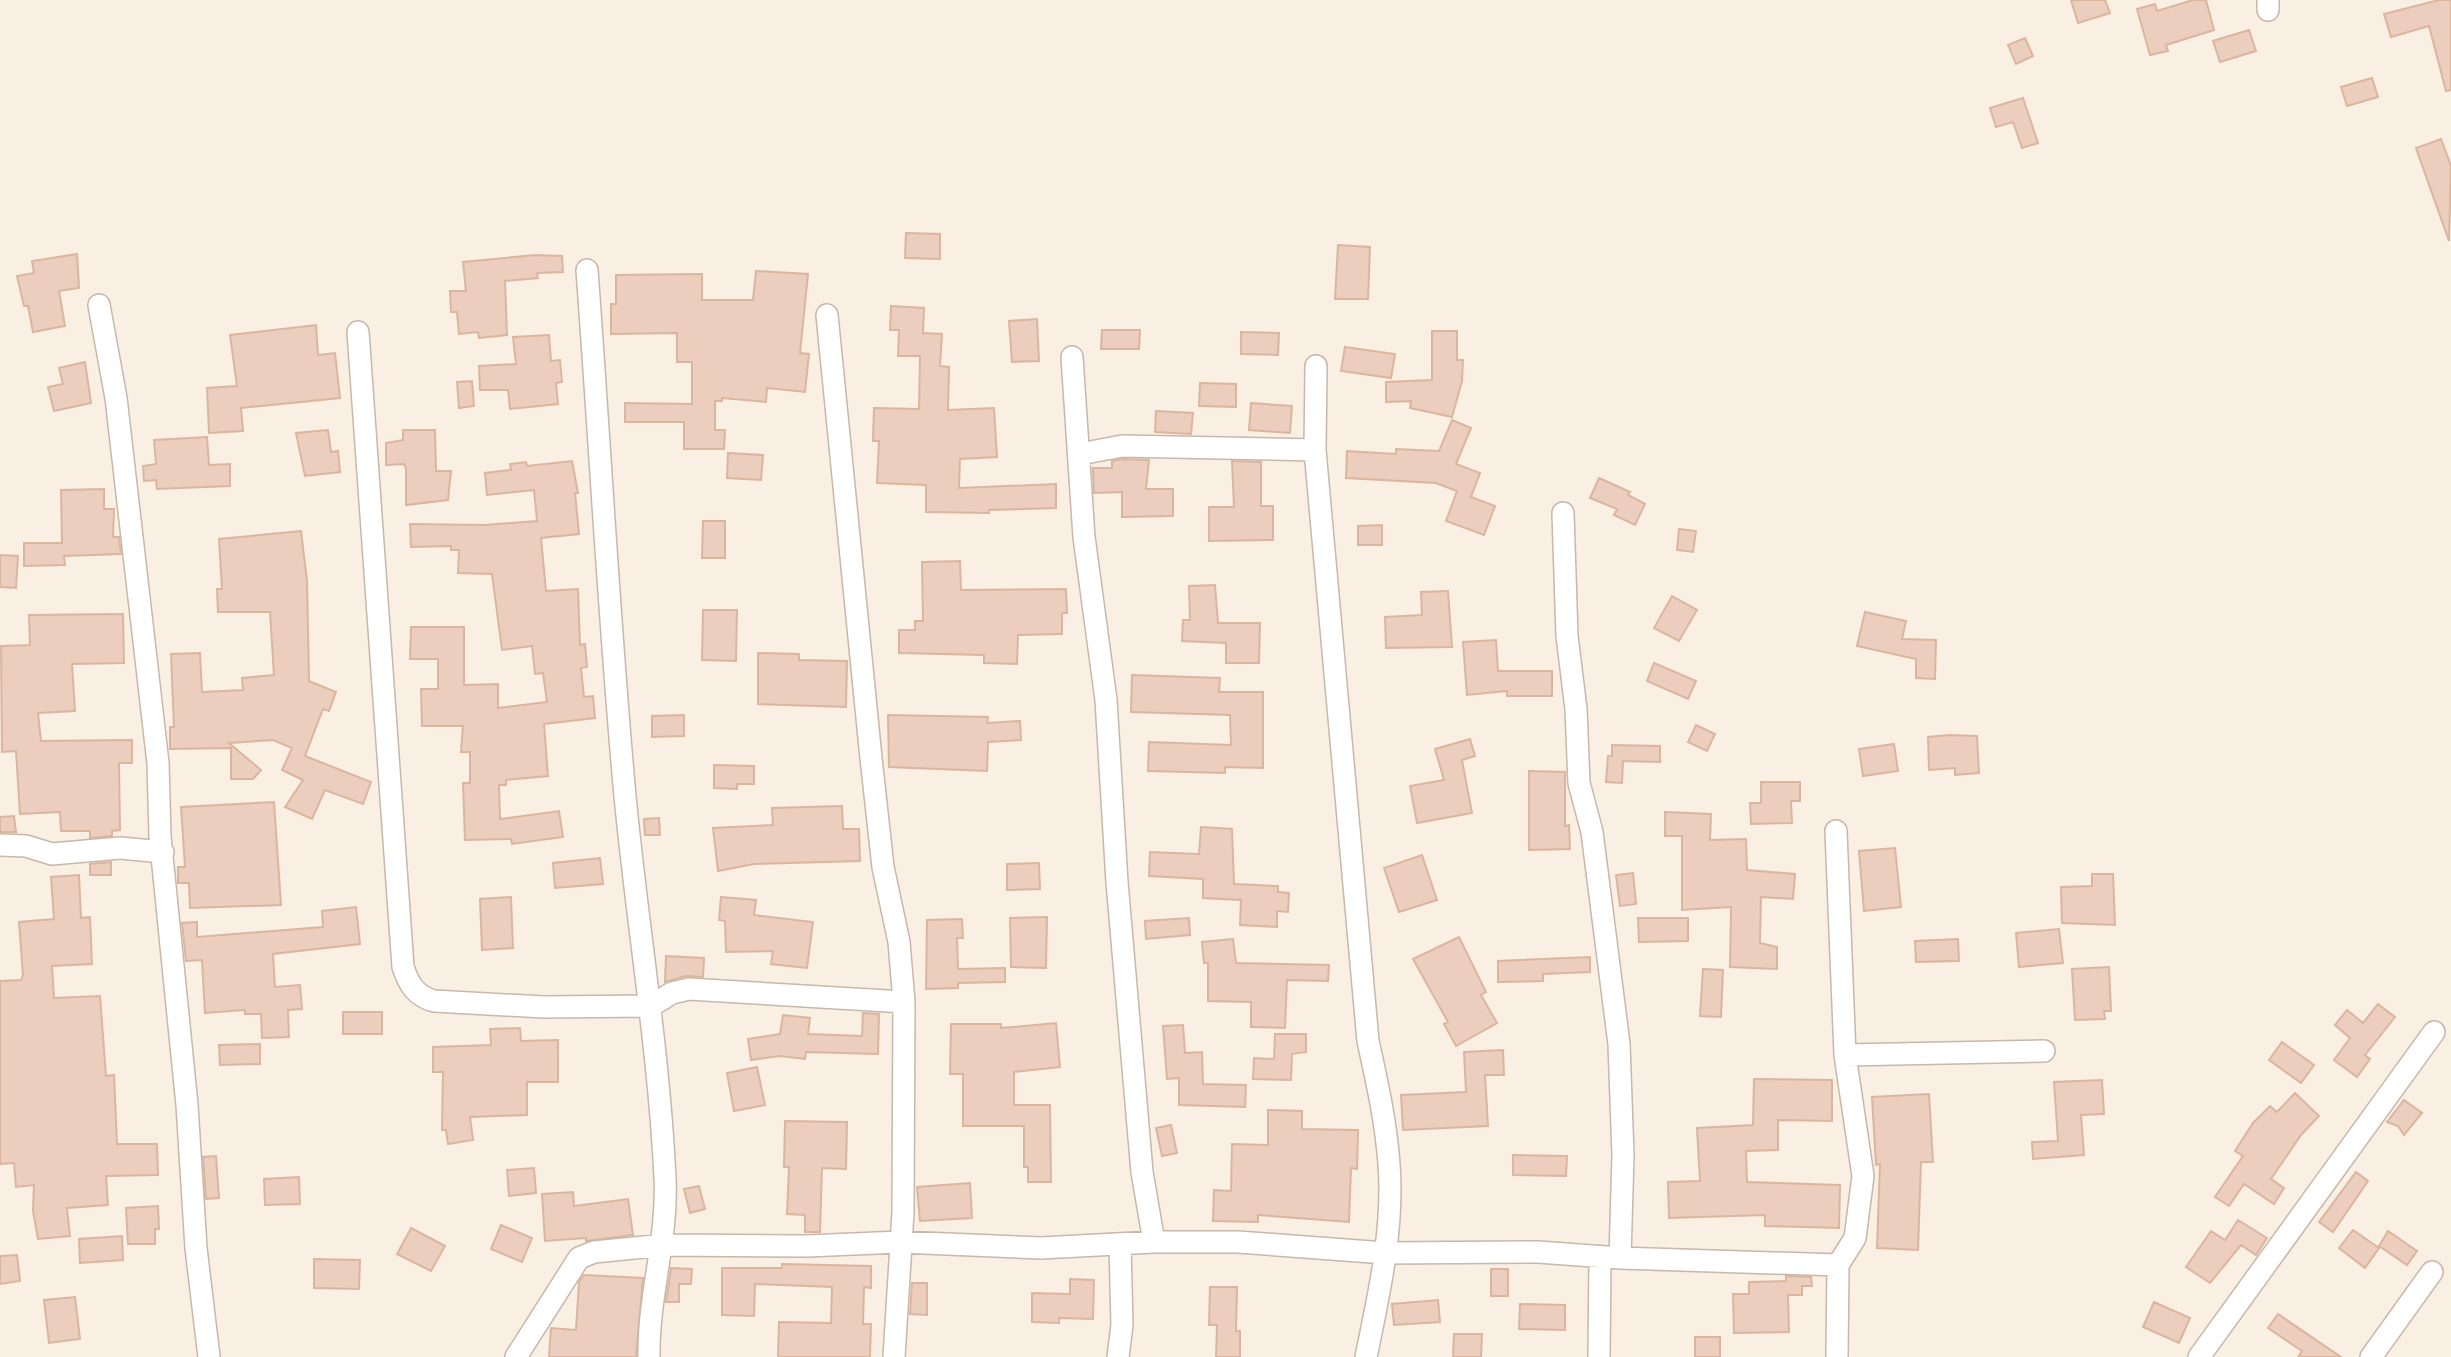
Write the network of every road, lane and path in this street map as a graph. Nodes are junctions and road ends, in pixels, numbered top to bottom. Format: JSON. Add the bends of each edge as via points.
{"nodes":[{"id":1,"x":587,"y":270,"type":"dead end"},
{"id":2,"x":99,"y":305,"type":"dead end"},
{"id":3,"x":827,"y":315,"type":"dead end"},
{"id":4,"x":358,"y":332,"type":"dead end"},
{"id":5,"x":1072,"y":357,"type":"dead end"},
{"id":6,"x":1316,"y":366,"type":"dead end"},
{"id":7,"x":1315,"y":450,"type":"junction"},
{"id":8,"x":1080,"y":454,"type":"junction"},
{"id":9,"x":1563,"y":513,"type":"dead end"},
{"id":10,"x":1836,"y":831,"type":"dead end"},
{"id":11,"x":0,"y":845,"type":"edge"},
{"id":12,"x":163,"y":852,"type":"junction"},
{"id":13,"x":904,"y":1002,"type":"junction"},
{"id":14,"x":651,"y":1006,"type":"junction"},
{"id":15,"x":2434,"y":1032,"type":"dead end"},
{"id":16,"x":2045,"y":1051,"type":"dead end"},
{"id":17,"x":1845,"y":1055,"type":"junction"},
{"id":18,"x":900,"y":1242,"type":"junction"},
{"id":19,"x":1154,"y":1242,"type":"junction"},
{"id":20,"x":664,"y":1245,"type":"junction"},
{"id":21,"x":1120,"y":1245,"type":"junction"},
{"id":22,"x":1385,"y":1253,"type":"junction"},
{"id":23,"x":1610,"y":1257,"type":"junction"},
{"id":24,"x":1838,"y":1265,"type":"junction"},
{"id":25,"x":2432,"y":1272,"type":"dead end"},
{"id":26,"x":209,"y":1357,"type":"edge"},
{"id":27,"x":516,"y":1357,"type":"edge"},
{"id":28,"x":649,"y":1357,"type":"edge"},
{"id":29,"x":894,"y":1357,"type":"edge"},
{"id":30,"x":1118,"y":1357,"type":"edge"},
{"id":31,"x":1366,"y":1357,"type":"edge"},
{"id":32,"x":1598,"y":1357,"type":"edge"},
{"id":33,"x":1837,"y":1357,"type":"edge"},
{"id":34,"x":2199,"y":1357,"type":"edge"},
{"id":35,"x":2371,"y":1357,"type":"edge"}],
"edges":[{"from":1,"to":14,"type":"street","via":[[625,797]]},
{"from":2,"to":12,"type":"street","via":[[121,438],[159,763]]},
{"from":3,"to":13,"type":"street","via":[[883,867],[899,942]]},
{"from":4,"to":14,"type":"street","via":[[403,967],[408,980],[423,998],[434,1001]]},
{"from":5,"to":8,"type":"street"},
{"from":6,"to":7,"type":"street"},
{"from":7,"to":8,"type":"street","via":[[1122,446]]},
{"from":7,"to":22,"type":"street","via":[[1368,1041],[1389,1166]]},
{"from":8,"to":19,"type":"street","via":[[1084,537],[1106,700],[1116,882],[1142,1172]]},
{"from":9,"to":23,"type":"street","via":[[1579,783],[1592,832],[1619,1044],[1623,1155]]},
{"from":10,"to":17,"type":"street"},
{"from":11,"to":12,"type":"street","via":[[52,854],[120,848]]},
{"from":12,"to":26,"type":"street"},
{"from":13,"to":14,"type":"street","via":[[689,989]]},
{"from":13,"to":18,"type":"street"},
{"from":14,"to":20,"type":"street","via":[[665,1180]]},
{"from":15,"to":34,"type":"street"},
{"from":16,"to":17,"type":"street"},
{"from":17,"to":24,"type":"street","via":[[1863,1176],[1855,1238]]},
{"from":18,"to":20,"type":"street"},
{"from":18,"to":21,"type":"street","via":[[1041,1248]]},
{"from":18,"to":29,"type":"street"},
{"from":19,"to":21,"type":"street"},
{"from":19,"to":22,"type":"street","via":[[1238,1242]]},
{"from":20,"to":27,"type":"street","via":[[594,1252],[579,1258]]},
{"from":20,"to":28,"type":"street","via":[[656,1265]]},
{"from":21,"to":30,"type":"street"},
{"from":22,"to":23,"type":"street","via":[[1538,1252]]},
{"from":22,"to":31,"type":"street"},
{"from":23,"to":24,"type":"street"},
{"from":23,"to":32,"type":"street"},
{"from":24,"to":33,"type":"street"},
{"from":25,"to":35,"type":"street"}]}
